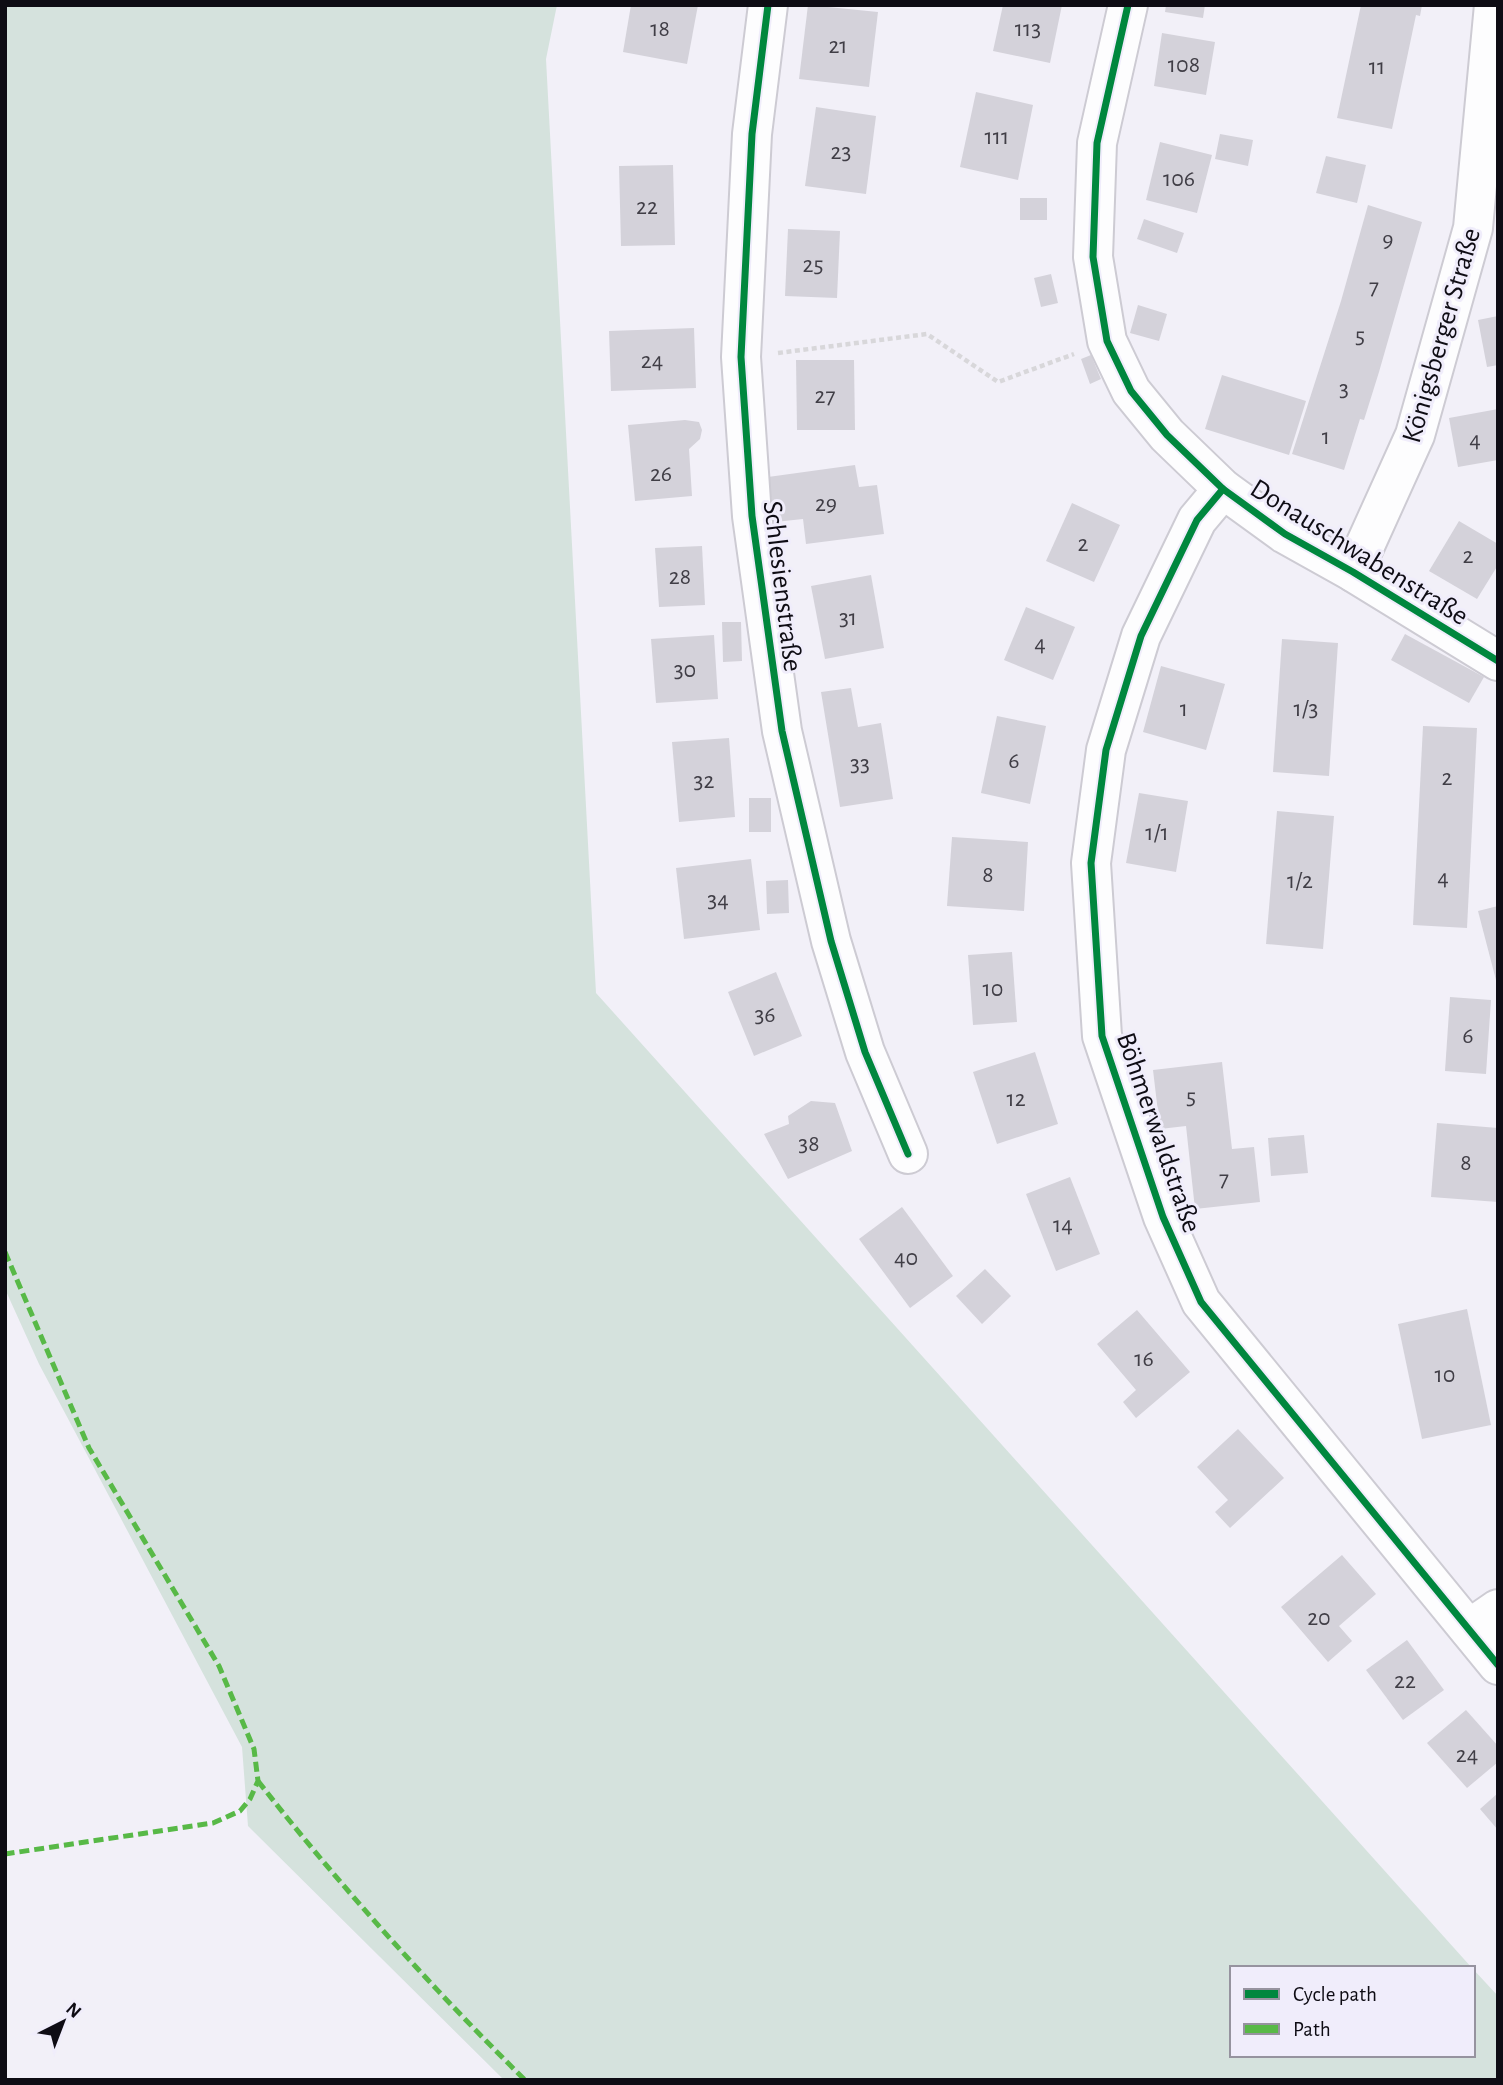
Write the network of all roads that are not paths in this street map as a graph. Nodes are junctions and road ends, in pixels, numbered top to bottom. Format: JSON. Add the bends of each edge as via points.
{"nodes":[{"id":1,"x":768,"y":5,"type":"edge"},
{"id":2,"x":1128,"y":5,"type":"edge"},
{"id":3,"x":1495,"y":23,"type":"edge"},
{"id":4,"x":1223,"y":489,"type":"junction"},
{"id":5,"x":1353,"y":572,"type":"junction"},
{"id":6,"x":1498,"y":661,"type":"edge"},
{"id":7,"x":908,"y":1154,"type":"dead end"},
{"id":8,"x":1483,"y":1619,"type":"edge"},
{"id":9,"x":1498,"y":1665,"type":"edge"}],
"edges":[{"from":1,"to":7,"type":"street","name":"Schlesienstraße","via":[[752,134],[741,344],[752,516],[782,731],[831,941],[865,1052]]},
{"from":2,"to":4,"type":"street","name":"Donauschwabenstraße","via":[[1097,143],[1093,257],[1107,341],[1131,390],[1167,435]]},
{"from":3,"to":5,"type":"street","name":"Königsberger Straße","via":[[1473,228],[1415,435]]},
{"from":4,"to":5,"type":"street","name":"Donauschwabenstraße","via":[[1285,534]]},
{"from":4,"to":8,"type":"street","name":"Böhmerwaldstraße","via":[[1197,520],[1141,636],[1106,750],[1091,863],[1102,1035],[1163,1217],[1201,1302]]},
{"from":5,"to":6,"type":"street","name":"Donauschwabenstraße"},
{"from":8,"to":9,"type":"street","name":"Böhmerwaldstraße"}]}
